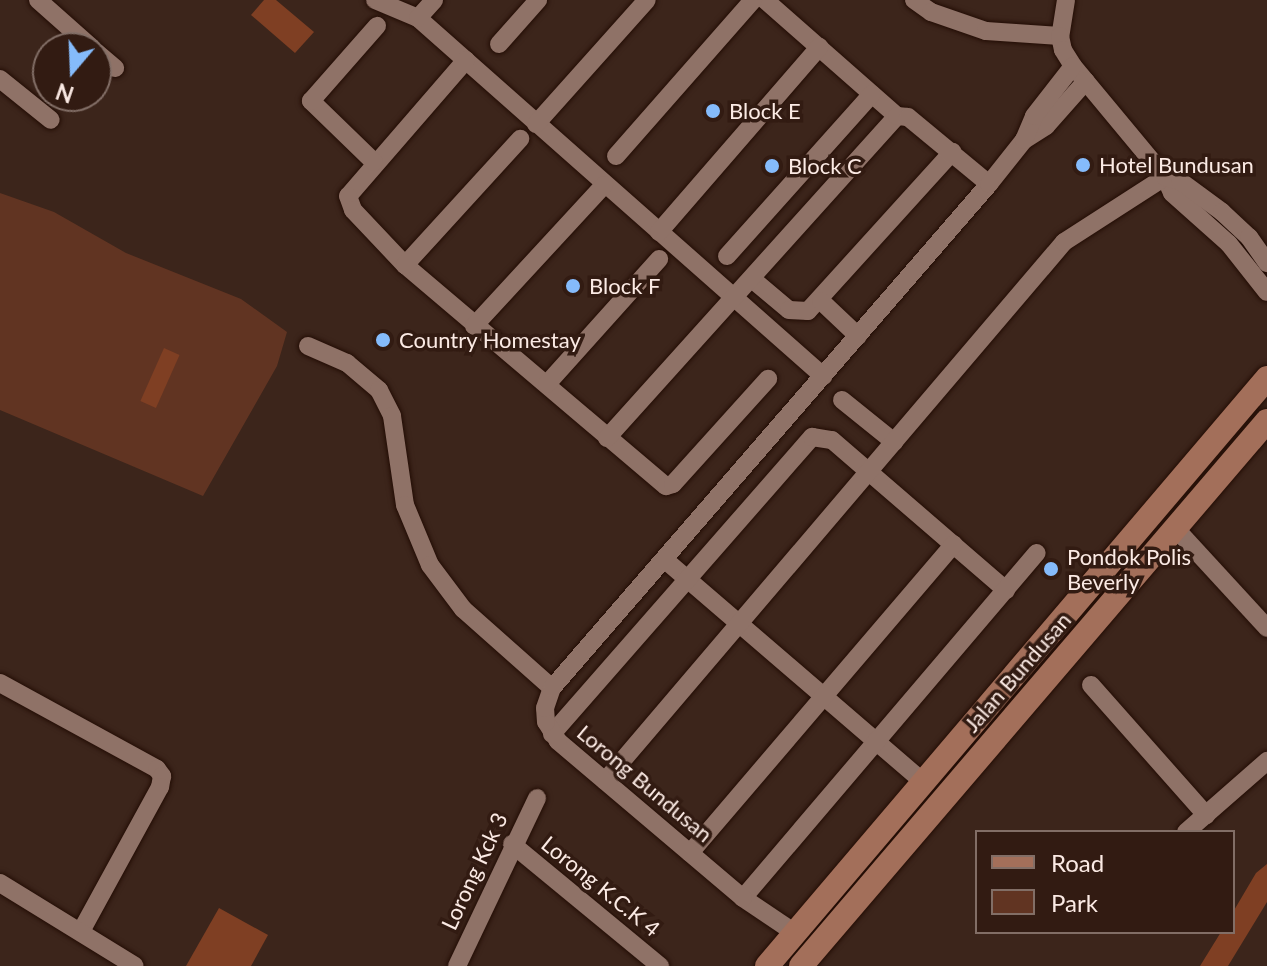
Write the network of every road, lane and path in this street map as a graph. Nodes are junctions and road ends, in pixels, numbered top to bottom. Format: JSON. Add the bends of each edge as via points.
{"nodes":[{"id":1,"x":38,"y":0,"type":"edge"},
{"id":2,"x":375,"y":0,"type":"edge"},
{"id":3,"x":434,"y":0,"type":"edge"},
{"id":4,"x":538,"y":0,"type":"edge"},
{"id":5,"x":647,"y":0,"type":"edge"},
{"id":6,"x":753,"y":0,"type":"edge"},
{"id":7,"x":765,"y":0,"type":"edge"},
{"id":8,"x":914,"y":0,"type":"edge"},
{"id":9,"x":1066,"y":0,"type":"edge"},
{"id":10,"x":418,"y":18,"type":"junction"},
{"id":11,"x":377,"y":26,"type":"dead end"},
{"id":12,"x":74,"y":32,"type":"edge"},
{"id":13,"x":1060,"y":36,"type":"junction"},
{"id":14,"x":499,"y":44,"type":"dead end"},
{"id":15,"x":819,"y":47,"type":"junction"},
{"id":16,"x":466,"y":60,"type":"junction"},
{"id":17,"x":112,"y":65,"type":"edge"},
{"id":18,"x":1073,"y":66,"type":"junction"},
{"id":19,"x":115,"y":68,"type":"dead end"},
{"id":20,"x":0,"y":79,"type":"edge"},
{"id":21,"x":1086,"y":81,"type":"junction"},
{"id":22,"x":872,"y":94,"type":"junction"},
{"id":23,"x":897,"y":116,"type":"junction"},
{"id":24,"x":51,"y":120,"type":"dead end"},
{"id":25,"x":536,"y":124,"type":"junction"},
{"id":26,"x":520,"y":139,"type":"dead end"},
{"id":27,"x":1024,"y":140,"type":"junction"},
{"id":28,"x":952,"y":152,"type":"junction"},
{"id":29,"x":616,"y":156,"type":"dead end"},
{"id":30,"x":374,"y":162,"type":"junction"},
{"id":31,"x":1165,"y":177,"type":"junction"},
{"id":32,"x":989,"y":184,"type":"junction"},
{"id":33,"x":604,"y":185,"type":"junction"},
{"id":34,"x":659,"y":232,"type":"junction"},
{"id":35,"x":727,"y":256,"type":"dead end"},
{"id":36,"x":659,"y":259,"type":"dead end"},
{"id":37,"x":1267,"y":263,"type":"edge"},
{"id":38,"x":405,"y":265,"type":"junction"},
{"id":39,"x":752,"y":279,"type":"junction"},
{"id":40,"x":1267,"y":292,"type":"edge"},
{"id":41,"x":735,"y":298,"type":"junction"},
{"id":42,"x":821,"y":301,"type":"junction"},
{"id":43,"x":474,"y":326,"type":"junction"},
{"id":44,"x":858,"y":336,"type":"junction"},
{"id":45,"x":308,"y":346,"type":"dead end"},
{"id":46,"x":823,"y":376,"type":"junction"},
{"id":47,"x":1267,"y":378,"type":"edge"},
{"id":48,"x":768,"y":379,"type":"dead end"},
{"id":49,"x":547,"y":384,"type":"junction"},
{"id":50,"x":842,"y":400,"type":"dead end"},
{"id":51,"x":1267,"y":421,"type":"edge"},
{"id":52,"x":607,"y":438,"type":"junction"},
{"id":53,"x":894,"y":442,"type":"junction"},
{"id":54,"x":869,"y":472,"type":"junction"},
{"id":55,"x":1177,"y":530,"type":"junction"},
{"id":56,"x":954,"y":544,"type":"junction"},
{"id":57,"x":1037,"y":553,"type":"dead end"},
{"id":58,"x":664,"y":559,"type":"junction"},
{"id":59,"x":687,"y":578,"type":"junction"},
{"id":60,"x":1006,"y":590,"type":"junction"},
{"id":61,"x":740,"y":623,"type":"junction"},
{"id":62,"x":1267,"y":628,"type":"edge"},
{"id":63,"x":0,"y":683,"type":"edge"},
{"id":64,"x":1091,"y":685,"type":"dead end"},
{"id":65,"x":552,"y":688,"type":"junction"},
{"id":66,"x":824,"y":695,"type":"junction"},
{"id":67,"x":552,"y":734,"type":"junction"},
{"id":68,"x":879,"y":742,"type":"junction"},
{"id":69,"x":1267,"y":761,"type":"edge"},
{"id":70,"x":605,"y":781,"type":"junction"},
{"id":71,"x":923,"y":782,"type":"junction"},
{"id":72,"x":537,"y":798,"type":"dead end"},
{"id":73,"x":1206,"y":815,"type":"junction"},
{"id":74,"x":1188,"y":830,"type":"edge"},
{"id":75,"x":512,"y":844,"type":"junction"},
{"id":76,"x":690,"y":853,"type":"junction"},
{"id":77,"x":0,"y":883,"type":"edge"},
{"id":78,"x":743,"y":898,"type":"junction"},
{"id":79,"x":81,"y":931,"type":"junction"},
{"id":80,"x":795,"y":933,"type":"junction"},
{"id":81,"x":135,"y":966,"type":"edge"},
{"id":82,"x":457,"y":966,"type":"edge"},
{"id":83,"x":660,"y":966,"type":"edge"},
{"id":84,"x":767,"y":966,"type":"edge"},
{"id":85,"x":801,"y":966,"type":"edge"}],
"edges":[{"from":1,"to":12,"type":"street"},
{"from":2,"to":10,"type":"street"},
{"from":3,"to":10,"type":"street"},
{"from":4,"to":14,"type":"street"},
{"from":5,"to":25,"type":"street"},
{"from":6,"to":29,"type":"street"},
{"from":7,"to":15,"type":"street"},
{"from":8,"to":13,"type":"street","via":[[931,12],[986,31]]},
{"from":9,"to":13,"type":"street"},
{"from":10,"to":16,"type":"street"},
{"from":11,"to":30,"type":"street","via":[[311,101]]},
{"from":13,"to":18,"type":"street"},
{"from":15,"to":22,"type":"street"},
{"from":15,"to":34,"type":"street"},
{"from":16,"to":25,"type":"street"},
{"from":16,"to":30,"type":"street"},
{"from":17,"to":19,"type":"street"},
{"from":18,"to":21,"type":"street"},
{"from":18,"to":27,"type":"street","via":[[1034,116]]},
{"from":20,"to":24,"type":"street"},
{"from":21,"to":27,"type":"street","via":[[1046,126]]},
{"from":21,"to":31,"type":"street"},
{"from":22,"to":23,"type":"street"},
{"from":22,"to":35,"type":"street"},
{"from":23,"to":28,"type":"street","via":[[908,117]]},
{"from":23,"to":39,"type":"street"},
{"from":25,"to":33,"type":"street"},
{"from":26,"to":38,"type":"street"},
{"from":27,"to":32,"type":"street"},
{"from":28,"to":32,"type":"street"},
{"from":28,"to":42,"type":"street"},
{"from":30,"to":38,"type":"street","via":[[348,196],[353,210]]},
{"from":31,"to":37,"type":"street","via":[[1180,181],[1222,212]]},
{"from":31,"to":40,"type":"street","via":[[1172,193],[1229,244]]},
{"from":31,"to":53,"type":"street","via":[[1055,251]]},
{"from":32,"to":44,"type":"street"},
{"from":33,"to":34,"type":"street"},
{"from":33,"to":43,"type":"street"},
{"from":34,"to":41,"type":"street"},
{"from":36,"to":49,"type":"street"},
{"from":38,"to":43,"type":"street"},
{"from":39,"to":41,"type":"street"},
{"from":39,"to":42,"type":"street","via":[[789,310],[808,311]]},
{"from":41,"to":46,"type":"street"},
{"from":41,"to":52,"type":"street"},
{"from":42,"to":44,"type":"street"},
{"from":43,"to":49,"type":"street"},
{"from":44,"to":46,"type":"street"},
{"from":45,"to":65,"type":"street","via":[[347,363],[379,390],[392,416],[405,505],[430,565],[463,609]]},
{"from":46,"to":58,"type":"street"},
{"from":47,"to":71,"type":"main road","name":"Jalan Bundusan"},
{"from":48,"to":52,"type":"street","via":[[673,484],[660,482]]},
{"from":49,"to":52,"type":"street"},
{"from":50,"to":53,"type":"street"},
{"from":51,"to":55,"type":"main road","name":"Jalan Bundusan"},
{"from":53,"to":54,"type":"street"},
{"from":54,"to":56,"type":"street"},
{"from":54,"to":59,"type":"street","via":[[832,440],[812,437]]},
{"from":54,"to":61,"type":"street"},
{"from":55,"to":62,"type":"street"},
{"from":55,"to":85,"type":"main road","name":"Jalan Bundusan"},
{"from":56,"to":60,"type":"street"},
{"from":56,"to":66,"type":"street"},
{"from":57,"to":60,"type":"street"},
{"from":58,"to":59,"type":"street"},
{"from":58,"to":65,"type":"street"},
{"from":59,"to":61,"type":"street"},
{"from":59,"to":67,"type":"street"},
{"from":60,"to":68,"type":"street"},
{"from":61,"to":66,"type":"street"},
{"from":61,"to":70,"type":"street"},
{"from":63,"to":79,"type":"street","via":[[162,776]]},
{"from":64,"to":73,"type":"street"},
{"from":65,"to":67,"type":"street","name":"Lorong Bundusan","via":[[545,708]]},
{"from":66,"to":68,"type":"street"},
{"from":66,"to":76,"type":"street"},
{"from":67,"to":70,"type":"street","name":"Lorong Bundusan"},
{"from":68,"to":71,"type":"street"},
{"from":68,"to":78,"type":"street"},
{"from":69,"to":73,"type":"street"},
{"from":70,"to":76,"type":"street","name":"Lorong Bundusan"},
{"from":71,"to":80,"type":"main road","name":"Jalan Bundusan"},
{"from":72,"to":75,"type":"street","name":"Lorong Kck 3"},
{"from":73,"to":74,"type":"street"},
{"from":75,"to":82,"type":"street","name":"Lorong Kck 3"},
{"from":75,"to":83,"type":"street","name":"Lorong K.C.K 4"},
{"from":76,"to":78,"type":"street","name":"Lorong Bundusan"},
{"from":77,"to":79,"type":"street"},
{"from":78,"to":80,"type":"street","name":"Lorong Bundusan"},
{"from":79,"to":81,"type":"street"},
{"from":80,"to":84,"type":"main road","name":"Jalan Bundusan"}]}
